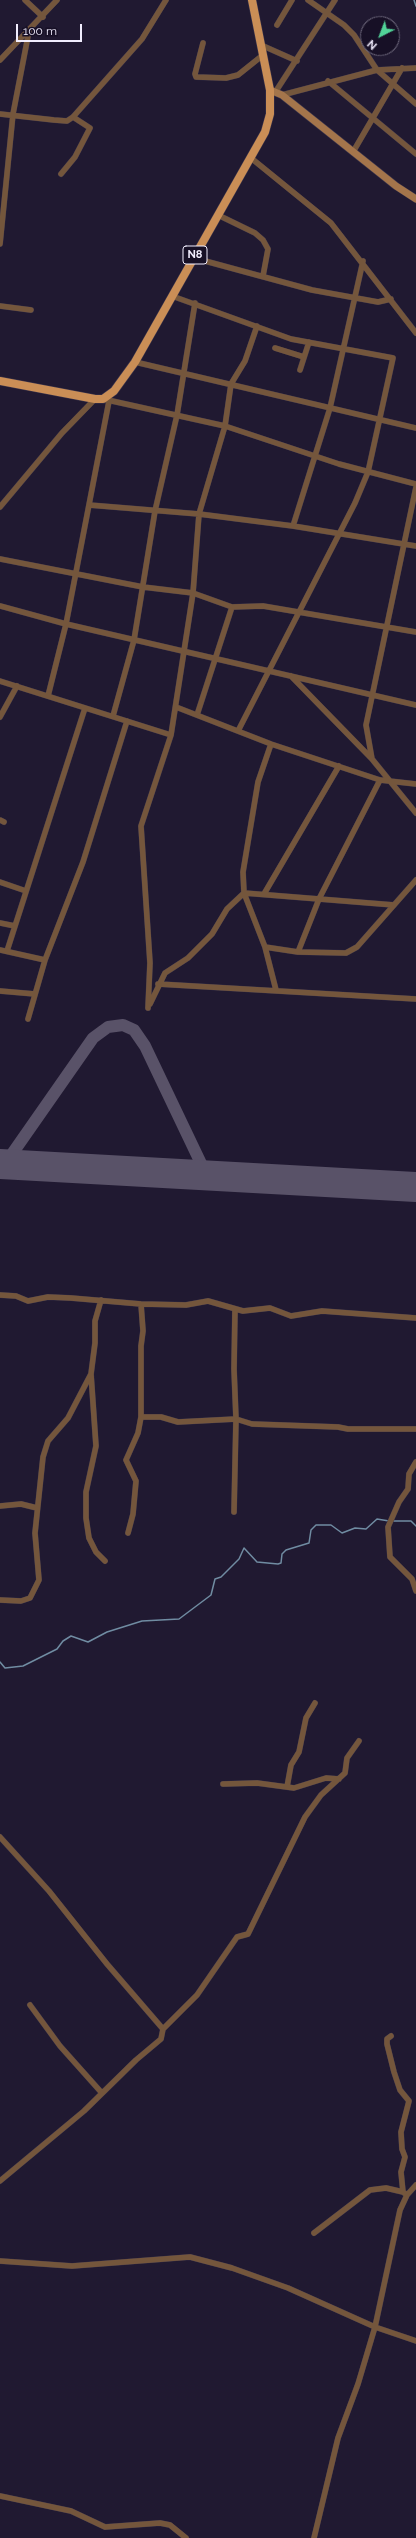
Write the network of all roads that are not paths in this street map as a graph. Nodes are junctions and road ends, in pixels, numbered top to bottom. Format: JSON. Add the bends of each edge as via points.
{"nodes":[{"id":1,"x":25,"y":0,"type":"edge"},
{"id":2,"x":57,"y":0,"type":"edge"},
{"id":3,"x":166,"y":0,"type":"edge"},
{"id":4,"x":252,"y":0,"type":"edge"},
{"id":5,"x":292,"y":0,"type":"edge"},
{"id":6,"x":308,"y":0,"type":"edge"},
{"id":7,"x":335,"y":0,"type":"edge"},
{"id":8,"x":328,"y":14,"type":"junction"},
{"id":9,"x":43,"y":17,"type":"junction"},
{"id":10,"x":277,"y":25,"type":"dead end"},
{"id":11,"x":29,"y":31,"type":"junction"},
{"id":12,"x":203,"y":44,"type":"dead end"},
{"id":13,"x":261,"y":45,"type":"junction"},
{"id":14,"x":264,"y":55,"type":"junction"},
{"id":15,"x":0,"y":60,"type":"edge"},
{"id":16,"x":297,"y":61,"type":"junction"},
{"id":17,"x":402,"y":68,"type":"junction"},
{"id":18,"x":416,"y":68,"type":"edge"},
{"id":19,"x":377,"y":70,"type":"junction"},
{"id":20,"x":328,"y":82,"type":"junction"},
{"id":21,"x":392,"y":84,"type":"junction"},
{"id":22,"x":276,"y":92,"type":"junction"},
{"id":23,"x":416,"y":104,"type":"edge"},
{"id":24,"x":0,"y":114,"type":"edge"},
{"id":25,"x":13,"y":114,"type":"junction"},
{"id":26,"x":73,"y":117,"type":"junction"},
{"id":27,"x":372,"y":117,"type":"junction"},
{"id":28,"x":353,"y":152,"type":"junction"},
{"id":29,"x":416,"y":154,"type":"edge"},
{"id":30,"x":251,"y":158,"type":"junction"},
{"id":31,"x":61,"y":174,"type":"dead end"},
{"id":32,"x":3,"y":184,"type":"edge"},
{"id":33,"x":416,"y":199,"type":"edge"},
{"id":34,"x":218,"y":215,"type":"junction"},
{"id":35,"x":0,"y":244,"type":"edge"},
{"id":36,"x":194,"y":258,"type":"junction"},
{"id":37,"x":363,"y":261,"type":"junction"},
{"id":38,"x":263,"y":276,"type":"junction"},
{"id":39,"x":172,"y":296,"type":"junction"},
{"id":40,"x":355,"y":299,"type":"junction"},
{"id":41,"x":391,"y":300,"type":"junction"},
{"id":42,"x":195,"y":303,"type":"junction"},
{"id":43,"x":0,"y":306,"type":"edge"},
{"id":44,"x":31,"y":310,"type":"dead end"},
{"id":45,"x":257,"y":326,"type":"junction"},
{"id":46,"x":416,"y":333,"type":"edge"},
{"id":47,"x":308,"y":342,"type":"junction"},
{"id":48,"x":275,"y":348,"type":"dead end"},
{"id":49,"x":345,"y":349,"type":"junction"},
{"id":50,"x":304,"y":357,"type":"junction"},
{"id":51,"x":135,"y":362,"type":"junction"},
{"id":52,"x":300,"y":370,"type":"dead end"},
{"id":53,"x":184,"y":373,"type":"junction"},
{"id":54,"x":0,"y":381,"type":"edge"},
{"id":55,"x":231,"y":384,"type":"junction"},
{"id":56,"x":102,"y":400,"type":"junction"},
{"id":57,"x":330,"y":408,"type":"junction"},
{"id":58,"x":177,"y":416,"type":"junction"},
{"id":59,"x":380,"y":420,"type":"junction"},
{"id":60,"x":225,"y":426,"type":"junction"},
{"id":61,"x":416,"y":428,"type":"edge"},
{"id":62,"x":316,"y":456,"type":"junction"},
{"id":63,"x":368,"y":472,"type":"junction"},
{"id":64,"x":416,"y":485,"type":"edge"},
{"id":65,"x":89,"y":505,"type":"junction"},
{"id":66,"x":0,"y":507,"type":"edge"},
{"id":67,"x":155,"y":511,"type":"junction"},
{"id":68,"x":199,"y":514,"type":"junction"},
{"id":69,"x":293,"y":526,"type":"junction"},
{"id":70,"x":339,"y":534,"type":"junction"},
{"id":71,"x":404,"y":544,"type":"junction"},
{"id":72,"x":416,"y":546,"type":"edge"},
{"id":73,"x":0,"y":559,"type":"edge"},
{"id":74,"x":76,"y":575,"type":"junction"},
{"id":75,"x":143,"y":587,"type":"junction"},
{"id":76,"x":193,"y":593,"type":"junction"},
{"id":77,"x":0,"y":606,"type":"edge"},
{"id":78,"x":232,"y":607,"type":"junction"},
{"id":79,"x":299,"y":613,"type":"junction"},
{"id":80,"x":66,"y":624,"type":"junction"},
{"id":81,"x":386,"y":627,"type":"junction"},
{"id":82,"x":416,"y":632,"type":"edge"},
{"id":83,"x":134,"y":640,"type":"junction"},
{"id":84,"x":184,"y":651,"type":"junction"},
{"id":85,"x":215,"y":658,"type":"junction"},
{"id":86,"x":269,"y":670,"type":"junction"},
{"id":87,"x":290,"y":675,"type":"junction"},
{"id":88,"x":0,"y":681,"type":"edge"},
{"id":89,"x":17,"y":686,"type":"junction"},
{"id":90,"x":372,"y":694,"type":"junction"},
{"id":91,"x":48,"y":696,"type":"junction"},
{"id":92,"x":416,"y":705,"type":"edge"},
{"id":93,"x":176,"y":707,"type":"junction"},
{"id":94,"x":85,"y":708,"type":"junction"},
{"id":95,"x":113,"y":716,"type":"junction"},
{"id":96,"x":197,"y":716,"type":"junction"},
{"id":97,"x":0,"y":717,"type":"edge"},
{"id":98,"x":127,"y":721,"type":"junction"},
{"id":99,"x":238,"y":732,"type":"junction"},
{"id":100,"x":171,"y":735,"type":"junction"},
{"id":101,"x":271,"y":744,"type":"junction"},
{"id":102,"x":372,"y":759,"type":"junction"},
{"id":103,"x":339,"y":766,"type":"junction"},
{"id":104,"x":389,"y":779,"type":"junction"},
{"id":105,"x":380,"y":780,"type":"junction"},
{"id":106,"x":416,"y":784,"type":"edge"},
{"id":107,"x":416,"y":813,"type":"edge"},
{"id":108,"x":416,"y":880,"type":"edge"},
{"id":109,"x":0,"y":882,"type":"edge"},
{"id":110,"x":26,"y":891,"type":"junction"},
{"id":111,"x":244,"y":893,"type":"junction"},
{"id":112,"x":264,"y":894,"type":"junction"},
{"id":113,"x":319,"y":899,"type":"junction"},
{"id":114,"x":394,"y":905,"type":"junction"},
{"id":115,"x":0,"y":923,"type":"edge"},
{"id":116,"x":15,"y":926,"type":"junction"},
{"id":117,"x":265,"y":947,"type":"junction"},
{"id":118,"x":0,"y":950,"type":"edge"},
{"id":119,"x":7,"y":951,"type":"junction"},
{"id":120,"x":298,"y":952,"type":"junction"},
{"id":121,"x":45,"y":960,"type":"junction"},
{"id":122,"x":158,"y":984,"type":"junction"},
{"id":123,"x":276,"y":990,"type":"junction"},
{"id":124,"x":0,"y":991,"type":"edge"},
{"id":125,"x":35,"y":994,"type":"junction"},
{"id":126,"x":416,"y":999,"type":"edge"},
{"id":127,"x":28,"y":1019,"type":"dead end"},
{"id":128,"x":0,"y":1295,"type":"edge"},
{"id":129,"x":101,"y":1300,"type":"junction"},
{"id":130,"x":141,"y":1304,"type":"junction"},
{"id":131,"x":235,"y":1309,"type":"junction"},
{"id":132,"x":416,"y":1318,"type":"edge"},
{"id":133,"x":91,"y":1374,"type":"junction"},
{"id":134,"x":141,"y":1417,"type":"junction"},
{"id":135,"x":236,"y":1419,"type":"junction"},
{"id":136,"x":416,"y":1429,"type":"edge"},
{"id":137,"x":416,"y":1462,"type":"edge"},
{"id":138,"x":0,"y":1506,"type":"edge"},
{"id":139,"x":37,"y":1508,"type":"junction"},
{"id":140,"x":234,"y":1512,"type":"dead end"},
{"id":141,"x":128,"y":1533,"type":"dead end"},
{"id":142,"x":105,"y":1561,"type":"dead end"},
{"id":143,"x":416,"y":1591,"type":"edge"},
{"id":144,"x":0,"y":1600,"type":"edge"},
{"id":145,"x":315,"y":1703,"type":"dead end"},
{"id":146,"x":358,"y":1741,"type":"dead end"},
{"id":147,"x":339,"y":1779,"type":"junction"},
{"id":148,"x":223,"y":1784,"type":"dead end"},
{"id":149,"x":287,"y":1787,"type":"junction"},
{"id":150,"x":0,"y":1837,"type":"edge"},
{"id":151,"x":30,"y":2005,"type":"dead end"},
{"id":152,"x":163,"y":2029,"type":"junction"},
{"id":153,"x":391,"y":2036,"type":"dead end"},
{"id":154,"x":101,"y":2092,"type":"junction"},
{"id":155,"x":0,"y":2181,"type":"edge"},
{"id":156,"x":416,"y":2186,"type":"edge"},
{"id":157,"x":405,"y":2193,"type":"junction"},
{"id":158,"x":314,"y":2233,"type":"dead end"},
{"id":159,"x":0,"y":2261,"type":"edge"},
{"id":160,"x":375,"y":2327,"type":"junction"},
{"id":161,"x":416,"y":2342,"type":"edge"},
{"id":162,"x":0,"y":2496,"type":"edge"},
{"id":163,"x":186,"y":2538,"type":"edge"},
{"id":164,"x":314,"y":2538,"type":"edge"}],
"edges":[{"from":1,"to":9,"type":"street"},
{"from":2,"to":9,"type":"street"},
{"from":3,"to":26,"type":"street","via":[[142,39]]},
{"from":4,"to":13,"type":"main road","number":"N8"},
{"from":5,"to":10,"type":"street"},
{"from":6,"to":8,"type":"street"},
{"from":7,"to":8,"type":"street"},
{"from":8,"to":16,"type":"street"},
{"from":8,"to":19,"type":"street","via":[[354,35]]},
{"from":9,"to":11,"type":"street"},
{"from":11,"to":15,"type":"street"},
{"from":11,"to":25,"type":"street"},
{"from":12,"to":14,"type":"street","via":[[196,77],[226,78],[238,75]]},
{"from":13,"to":14,"type":"main road","number":"N8"},
{"from":13,"to":16,"type":"street"},
{"from":14,"to":22,"type":"main road","number":"N8"},
{"from":16,"to":22,"type":"street"},
{"from":17,"to":18,"type":"street"},
{"from":17,"to":19,"type":"street"},
{"from":17,"to":21,"type":"street"},
{"from":19,"to":20,"type":"street"},
{"from":19,"to":21,"type":"street"},
{"from":20,"to":22,"type":"street"},
{"from":20,"to":27,"type":"street"},
{"from":21,"to":23,"type":"street"},
{"from":21,"to":27,"type":"street"},
{"from":22,"to":28,"type":"street"},
{"from":22,"to":30,"type":"main road","number":"N8","via":[[266,132]]},
{"from":24,"to":25,"type":"street"},
{"from":25,"to":26,"type":"street","via":[[54,120],[68,120]]},
{"from":25,"to":32,"type":"street"},
{"from":26,"to":31,"type":"street","via":[[90,128],[75,157]]},
{"from":27,"to":28,"type":"street"},
{"from":27,"to":29,"type":"street"},
{"from":28,"to":33,"type":"street"},
{"from":30,"to":34,"type":"main road","number":"N8"},
{"from":30,"to":37,"type":"street","via":[[331,223]]},
{"from":32,"to":35,"type":"street"},
{"from":34,"to":36,"type":"main road","number":"N8"},
{"from":34,"to":38,"type":"street","via":[[255,233],[263,240],[268,249]]},
{"from":36,"to":38,"type":"street"},
{"from":36,"to":39,"type":"main road","number":"N8"},
{"from":37,"to":40,"type":"street"},
{"from":37,"to":41,"type":"street"},
{"from":38,"to":40,"type":"street"},
{"from":39,"to":42,"type":"street"},
{"from":39,"to":51,"type":"main road","number":"N8"},
{"from":40,"to":41,"type":"street","via":[[378,302]]},
{"from":40,"to":49,"type":"street"},
{"from":41,"to":46,"type":"street"},
{"from":42,"to":45,"type":"street"},
{"from":42,"to":53,"type":"street"},
{"from":43,"to":44,"type":"street"},
{"from":45,"to":47,"type":"street","via":[[291,339]]},
{"from":45,"to":55,"type":"street","via":[[245,361]]},
{"from":47,"to":49,"type":"street"},
{"from":47,"to":50,"type":"street"},
{"from":48,"to":50,"type":"street"},
{"from":49,"to":57,"type":"street"},
{"from":49,"to":59,"type":"street","via":[[393,358]]},
{"from":50,"to":52,"type":"street"},
{"from":51,"to":53,"type":"street"},
{"from":51,"to":56,"type":"main road","number":"N8","via":[[114,392]]},
{"from":53,"to":55,"type":"street"},
{"from":53,"to":58,"type":"street"},
{"from":54,"to":56,"type":"main road"},
{"from":55,"to":57,"type":"street"},
{"from":55,"to":60,"type":"street"},
{"from":56,"to":58,"type":"street"},
{"from":56,"to":65,"type":"street"},
{"from":56,"to":66,"type":"street","via":[[62,433]]},
{"from":57,"to":59,"type":"street"},
{"from":57,"to":62,"type":"street"},
{"from":58,"to":60,"type":"street"},
{"from":58,"to":67,"type":"street"},
{"from":59,"to":61,"type":"street"},
{"from":59,"to":63,"type":"street"},
{"from":60,"to":62,"type":"street"},
{"from":60,"to":68,"type":"street"},
{"from":62,"to":63,"type":"street"},
{"from":62,"to":69,"type":"street"},
{"from":63,"to":64,"type":"street"},
{"from":63,"to":70,"type":"street"},
{"from":64,"to":71,"type":"street"},
{"from":65,"to":67,"type":"street"},
{"from":65,"to":74,"type":"street"},
{"from":67,"to":68,"type":"street"},
{"from":67,"to":75,"type":"street"},
{"from":68,"to":69,"type":"street"},
{"from":68,"to":76,"type":"street"},
{"from":69,"to":70,"type":"street"},
{"from":70,"to":71,"type":"street"},
{"from":70,"to":79,"type":"street"},
{"from":71,"to":72,"type":"street"},
{"from":71,"to":81,"type":"street"},
{"from":73,"to":74,"type":"street"},
{"from":74,"to":75,"type":"street"},
{"from":74,"to":80,"type":"street"},
{"from":75,"to":76,"type":"street"},
{"from":75,"to":83,"type":"street"},
{"from":76,"to":78,"type":"street"},
{"from":76,"to":84,"type":"street"},
{"from":77,"to":80,"type":"street"},
{"from":78,"to":79,"type":"street","via":[[263,606]]},
{"from":78,"to":85,"type":"street"},
{"from":79,"to":81,"type":"street"},
{"from":79,"to":86,"type":"street"},
{"from":80,"to":83,"type":"street"},
{"from":80,"to":91,"type":"street"},
{"from":81,"to":82,"type":"street"},
{"from":81,"to":90,"type":"street"},
{"from":83,"to":84,"type":"street"},
{"from":83,"to":95,"type":"street"},
{"from":84,"to":85,"type":"street"},
{"from":84,"to":93,"type":"street"},
{"from":85,"to":86,"type":"street"},
{"from":85,"to":96,"type":"street"},
{"from":86,"to":87,"type":"street"},
{"from":86,"to":99,"type":"street"},
{"from":87,"to":90,"type":"street"},
{"from":87,"to":102,"type":"street"},
{"from":88,"to":89,"type":"street"},
{"from":89,"to":91,"type":"street"},
{"from":89,"to":97,"type":"street"},
{"from":90,"to":92,"type":"street"},
{"from":90,"to":102,"type":"street","via":[[366,725]]},
{"from":91,"to":94,"type":"street"},
{"from":93,"to":96,"type":"street"},
{"from":93,"to":100,"type":"street"},
{"from":94,"to":95,"type":"street"},
{"from":94,"to":110,"type":"street"},
{"from":95,"to":98,"type":"street"},
{"from":96,"to":99,"type":"street"},
{"from":98,"to":100,"type":"street"},
{"from":98,"to":121,"type":"street","via":[[82,862]]},
{"from":99,"to":101,"type":"street"},
{"from":100,"to":122,"type":"street","via":[[141,826],[150,963],[148,1008]]},
{"from":101,"to":103,"type":"street"},
{"from":101,"to":111,"type":"street","via":[[258,782],[243,872]]},
{"from":102,"to":104,"type":"street"},
{"from":103,"to":105,"type":"street"},
{"from":103,"to":112,"type":"street"},
{"from":104,"to":105,"type":"street"},
{"from":104,"to":106,"type":"street"},
{"from":104,"to":107,"type":"street"},
{"from":105,"to":113,"type":"street"},
{"from":108,"to":114,"type":"street"},
{"from":109,"to":110,"type":"street"},
{"from":110,"to":116,"type":"street"},
{"from":111,"to":112,"type":"street"},
{"from":111,"to":117,"type":"street"},
{"from":111,"to":122,"type":"street","via":[[227,909],[212,934],[188,958],[165,973]]},
{"from":112,"to":113,"type":"street"},
{"from":113,"to":114,"type":"street"},
{"from":113,"to":120,"type":"street"},
{"from":114,"to":120,"type":"street","via":[[357,947],[346,953]]},
{"from":115,"to":116,"type":"street"},
{"from":116,"to":119,"type":"street"},
{"from":117,"to":120,"type":"street"},
{"from":117,"to":123,"type":"street"},
{"from":118,"to":119,"type":"street"},
{"from":119,"to":121,"type":"street"},
{"from":121,"to":125,"type":"street"},
{"from":122,"to":123,"type":"street"},
{"from":123,"to":126,"type":"street"},
{"from":124,"to":125,"type":"street"},
{"from":125,"to":127,"type":"street"},
{"from":128,"to":129,"type":"street","via":[[28,1300],[48,1297]]},
{"from":129,"to":130,"type":"street"},
{"from":129,"to":133,"type":"street","via":[[97,1309]]},
{"from":130,"to":131,"type":"street","via":[[186,1305],[208,1301]]},
{"from":130,"to":134,"type":"street"},
{"from":131,"to":132,"type":"street","via":[[243,1311],[270,1308],[291,1316],[322,1311]]},
{"from":131,"to":135,"type":"street"},
{"from":133,"to":139,"type":"street","via":[[68,1418],[48,1441],[40,1473]]},
{"from":133,"to":142,"type":"street","via":[[96,1446],[86,1492],[86,1518],[89,1538],[96,1552]]},
{"from":134,"to":135,"type":"street","via":[[178,1422]]},
{"from":134,"to":141,"type":"street","via":[[138,1433],[126,1460],[136,1480],[133,1514]]},
{"from":135,"to":136,"type":"street","via":[[245,1423],[348,1429]]},
{"from":135,"to":140,"type":"street"},
{"from":137,"to":143,"type":"street","via":[[410,1471],[408,1489],[388,1527],[390,1557],[412,1579]]},
{"from":138,"to":139,"type":"street","via":[[21,1504]]},
{"from":139,"to":144,"type":"street","via":[[35,1539],[39,1580],[35,1592],[30,1598],[21,1601]]},
{"from":145,"to":149,"type":"street","via":[[306,1718],[299,1752],[292,1765]]},
{"from":146,"to":147,"type":"street","via":[[347,1758],[345,1773]]},
{"from":147,"to":149,"type":"street","via":[[326,1778],[294,1788]]},
{"from":147,"to":152,"type":"street","via":[[321,1795],[305,1817],[248,1934],[237,1937],[197,1995]]},
{"from":148,"to":149,"type":"street","via":[[257,1783]]},
{"from":150,"to":152,"type":"street","via":[[49,1891]]},
{"from":151,"to":154,"type":"street","via":[[60,2046]]},
{"from":152,"to":154,"type":"street","via":[[161,2039]]},
{"from":153,"to":157,"type":"street","via":[[387,2039],[387,2044],[394,2072],[400,2090],[409,2101],[401,2132],[402,2149],[406,2157],[401,2172]]},
{"from":154,"to":155,"type":"street","via":[[84,2111]]},
{"from":156,"to":157,"type":"street"},
{"from":157,"to":158,"type":"street","via":[[386,2188],[370,2190]]},
{"from":157,"to":160,"type":"street"},
{"from":159,"to":160,"type":"street","via":[[72,2266],[190,2258],[232,2268],[288,2288]]},
{"from":160,"to":161,"type":"street"},
{"from":160,"to":164,"type":"street","via":[[338,2438]]},
{"from":162,"to":163,"type":"street","via":[[71,2511],[105,2527],[160,2523],[170,2525]]}]}
